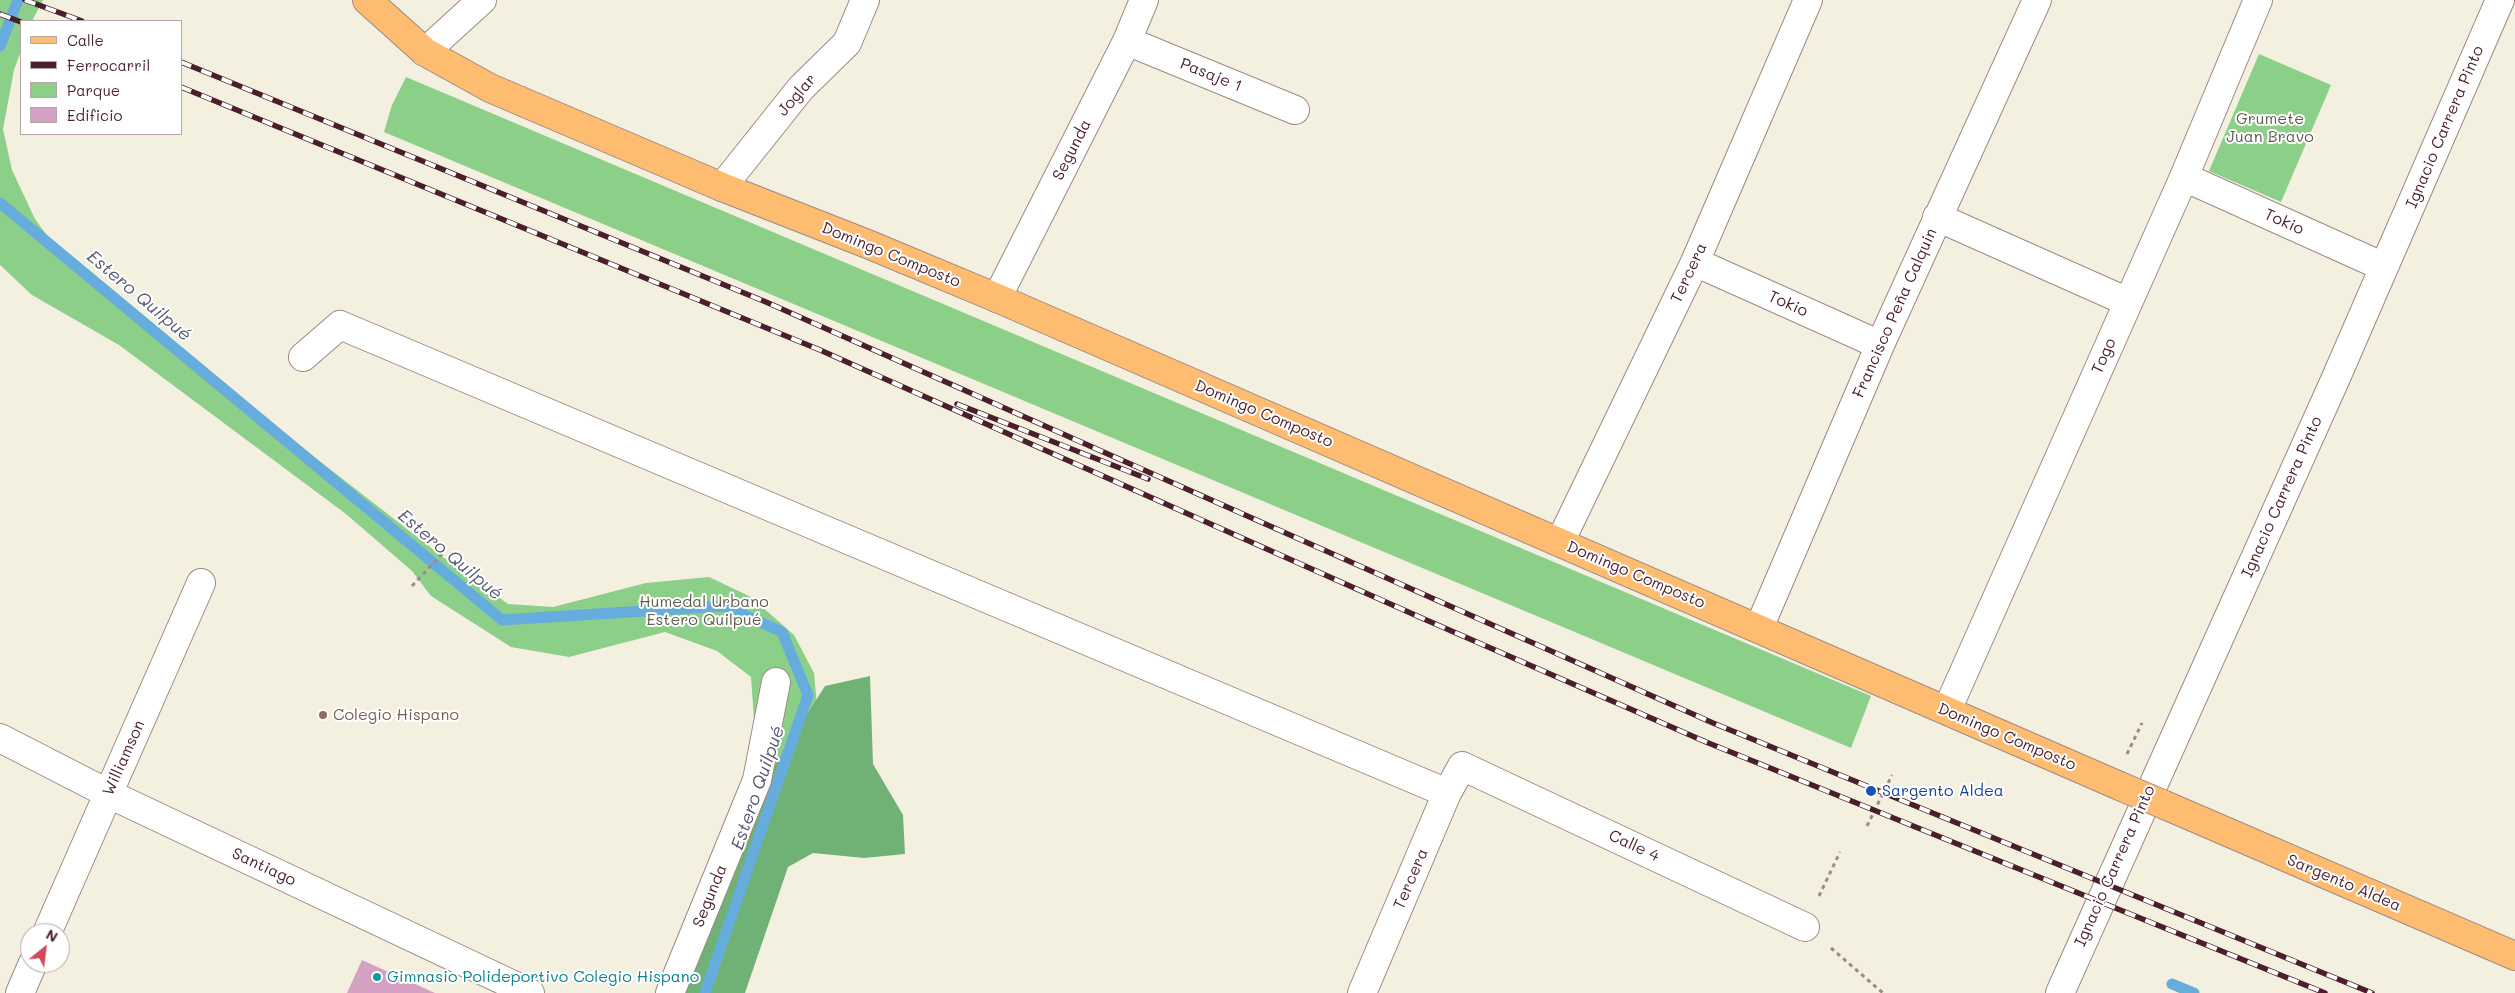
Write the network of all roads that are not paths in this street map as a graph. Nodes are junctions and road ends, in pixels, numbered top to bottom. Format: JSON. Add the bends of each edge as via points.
{"nodes":[{"id":1,"x":367,"y":0,"type":"edge"},
{"id":2,"x":482,"y":0,"type":"edge"},
{"id":3,"x":865,"y":0,"type":"edge"},
{"id":4,"x":1144,"y":0,"type":"edge"},
{"id":5,"x":1808,"y":0,"type":"edge"},
{"id":6,"x":2037,"y":0,"type":"edge"},
{"id":7,"x":2258,"y":0,"type":"edge"},
{"id":8,"x":2500,"y":0,"type":"edge"},
{"id":9,"x":1127,"y":41,"type":"junction"},
{"id":10,"x":425,"y":52,"type":"junction"},
{"id":11,"x":1295,"y":110,"type":"dead end"},
{"id":12,"x":2184,"y":177,"type":"junction"},
{"id":13,"x":722,"y":187,"type":"junction"},
{"id":14,"x":1937,"y":217,"type":"junction"},
{"id":15,"x":1695,"y":262,"type":"junction"},
{"id":16,"x":2384,"y":267,"type":"junction"},
{"id":17,"x":997,"y":298,"type":"junction"},
{"id":18,"x":2128,"y":302,"type":"junction"},
{"id":19,"x":1880,"y":345,"type":"junction"},
{"id":20,"x":303,"y":357,"type":"dead end"},
{"id":21,"x":1560,"y":542,"type":"junction"},
{"id":22,"x":201,"y":583,"type":"dead end"},
{"id":23,"x":1759,"y":628,"type":"junction"},
{"id":24,"x":776,"y":682,"type":"dead end"},
{"id":25,"x":1947,"y":710,"type":"junction"},
{"id":26,"x":0,"y":738,"type":"edge"},
{"id":27,"x":1462,"y":766,"type":"joint"},
{"id":28,"x":1447,"y":793,"type":"junction"},
{"id":29,"x":109,"y":794,"type":"junction"},
{"id":30,"x":2170,"y":808,"type":"joint"},
{"id":31,"x":51,"y":923,"type":"edge"},
{"id":32,"x":1806,"y":927,"type":"road end"},
{"id":33,"x":2515,"y":956,"type":"edge"},
{"id":34,"x":29,"y":973,"type":"edge"},
{"id":35,"x":20,"y":993,"type":"edge"},
{"id":36,"x":530,"y":993,"type":"edge"},
{"id":37,"x":670,"y":993,"type":"edge"},
{"id":38,"x":1362,"y":993,"type":"edge"},
{"id":39,"x":2060,"y":993,"type":"edge"}],
"edges":[{"from":1,"to":10,"type":"main road","name":"Domingo Composto"},
{"from":2,"to":10,"type":"street"},
{"from":3,"to":13,"type":"street","name":"Joglar","via":[[847,43],[801,88]]},
{"from":4,"to":9,"type":"street","name":"Segunda"},
{"from":5,"to":15,"type":"street","name":"Tercera"},
{"from":6,"to":14,"type":"street","name":"Francisco Peña Calquin"},
{"from":7,"to":12,"type":"street","name":"Togo"},
{"from":8,"to":16,"type":"street","name":"Ignacio Carrera Pinto"},
{"from":9,"to":11,"type":"street","name":"Pasaje 1"},
{"from":9,"to":17,"type":"street","name":"Segunda"},
{"from":10,"to":13,"type":"main road","name":"Domingo Composto","via":[[490,88]]},
{"from":12,"to":16,"type":"street","name":"Tokio"},
{"from":12,"to":18,"type":"street","name":"Togo"},
{"from":13,"to":17,"type":"main road","name":"Domingo Composto"},
{"from":14,"to":18,"type":"street"},
{"from":14,"to":19,"type":"street","name":"Francisco Peña Calquin"},
{"from":15,"to":19,"type":"street","name":"Tokio"},
{"from":15,"to":21,"type":"street","name":"Tercera"},
{"from":16,"to":39,"type":"street","name":"Ignacio Carrera Pinto"},
{"from":17,"to":21,"type":"main road","name":"Domingo Composto"},
{"from":18,"to":25,"type":"street","name":"Togo"},
{"from":19,"to":23,"type":"street","name":"Francisco Peña Calquin"},
{"from":20,"to":28,"type":"street","via":[[340,325]]},
{"from":21,"to":23,"type":"main road","name":"Domingo Composto"},
{"from":22,"to":29,"type":"street","name":"Williamson"},
{"from":23,"to":25,"type":"main road","name":"Domingo Composto"},
{"from":24,"to":37,"type":"street","name":"Segunda","via":[[757,780]]},
{"from":25,"to":30,"type":"main road","name":"Domingo Composto","bridge":true},
{"from":26,"to":29,"type":"street","name":"Santiago"},
{"from":27,"to":28,"type":"street","name":"Tercera"},
{"from":27,"to":32,"type":"street","name":"Calle 4"},
{"from":28,"to":38,"type":"street","name":"Tercera"},
{"from":29,"to":31,"type":"street","name":"Williamson"},
{"from":29,"to":36,"type":"street","name":"Santiago"},
{"from":30,"to":33,"type":"main road","name":"Sargento Aldea"},
{"from":34,"to":35,"type":"street"}]}
